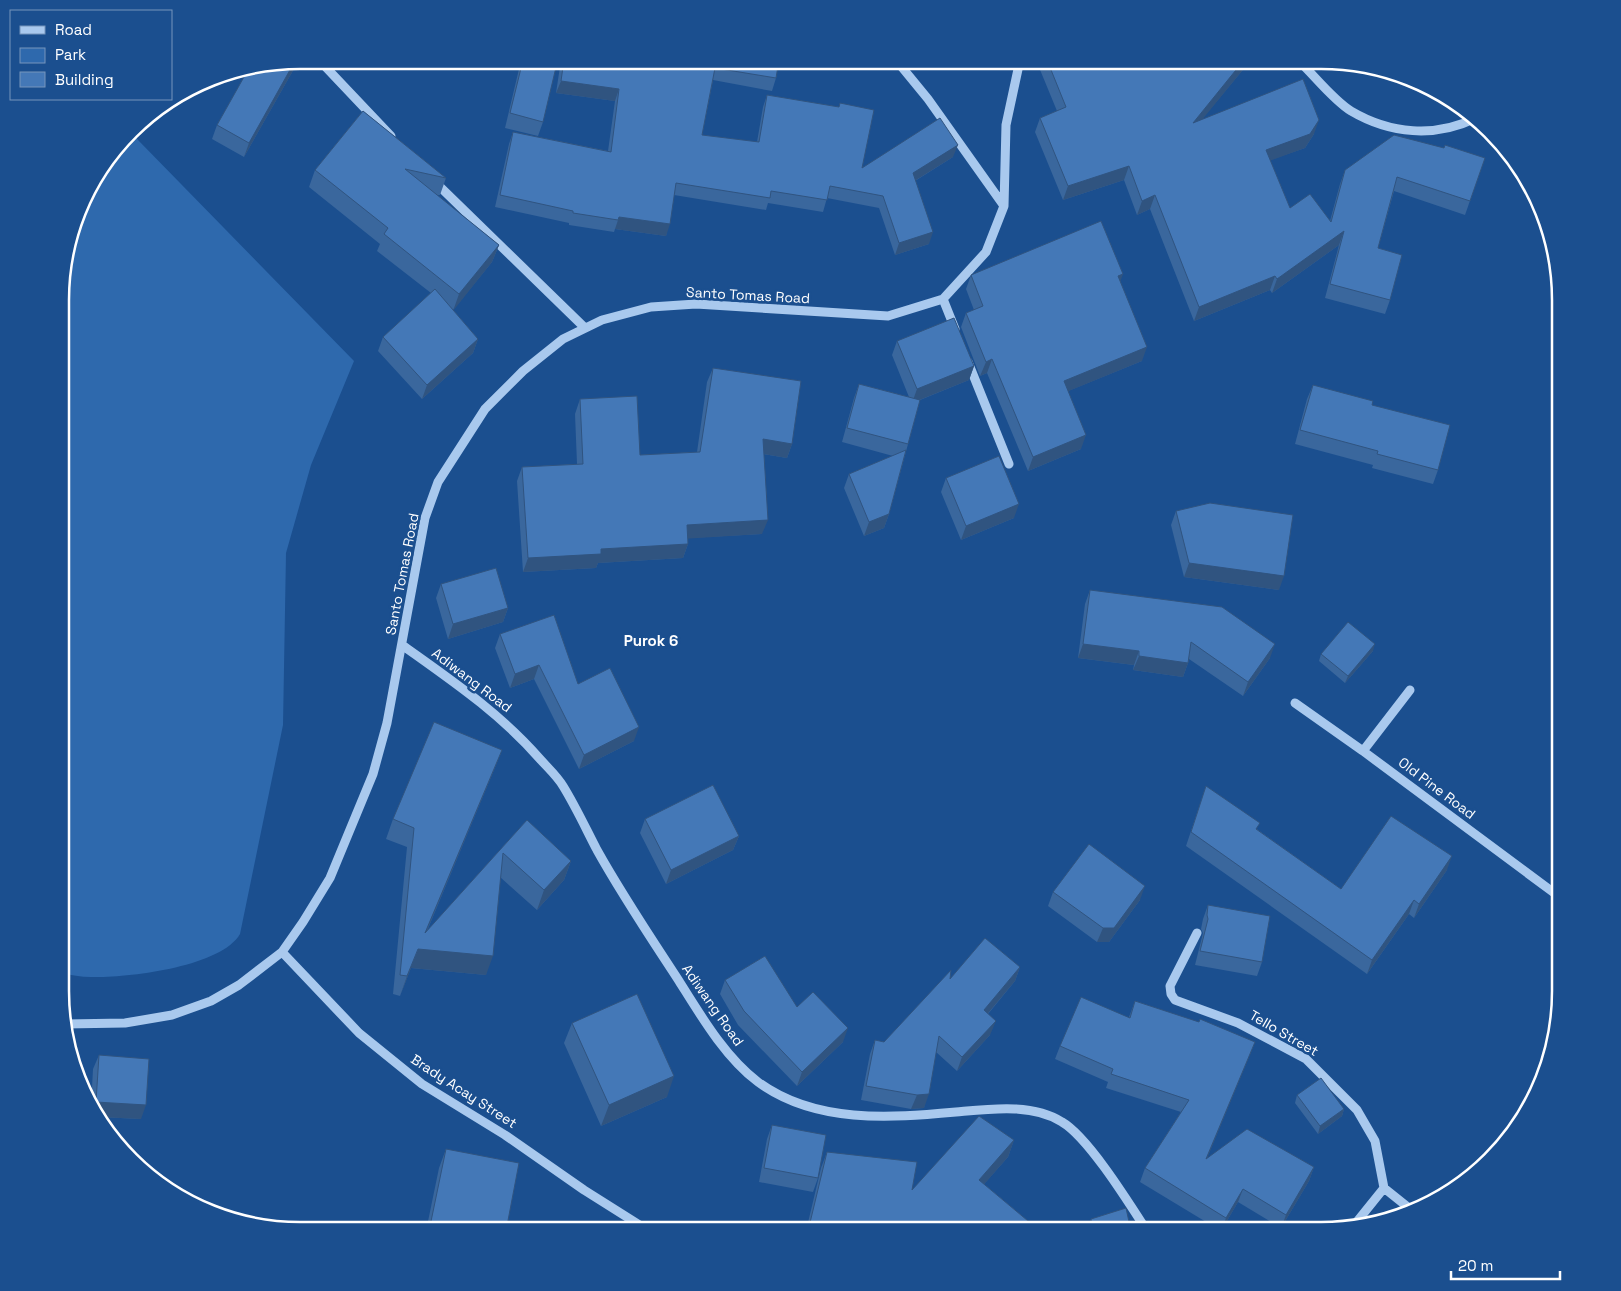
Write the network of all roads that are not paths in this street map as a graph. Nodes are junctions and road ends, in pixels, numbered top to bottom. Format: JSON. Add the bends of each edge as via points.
{"nodes":[{"id":1,"x":327,"y":69,"type":"edge"},
{"id":2,"x":903,"y":69,"type":"edge"},
{"id":3,"x":1018,"y":69,"type":"edge"},
{"id":4,"x":1307,"y":69,"type":"edge"},
{"id":5,"x":1468,"y":121,"type":"edge"},
{"id":6,"x":396,"y":140,"type":"edge"},
{"id":7,"x":429,"y":175,"type":"edge"},
{"id":8,"x":1004,"y":206,"type":"junction"},
{"id":9,"x":943,"y":299,"type":"junction"},
{"id":10,"x":584,"y":328,"type":"junction"},
{"id":11,"x":1009,"y":464,"type":"dead end"},
{"id":12,"x":402,"y":645,"type":"junction"},
{"id":13,"x":1410,"y":690,"type":"dead end"},
{"id":14,"x":1295,"y":703,"type":"dead end"},
{"id":15,"x":1363,"y":751,"type":"junction"},
{"id":16,"x":1552,"y":892,"type":"edge"},
{"id":17,"x":1197,"y":933,"type":"dead end"},
{"id":18,"x":282,"y":952,"type":"junction"},
{"id":19,"x":71,"y":1024,"type":"edge"},
{"id":20,"x":1384,"y":1188,"type":"junction"},
{"id":21,"x":1407,"y":1206,"type":"edge"},
{"id":22,"x":1358,"y":1219,"type":"edge"},
{"id":23,"x":635,"y":1222,"type":"edge"},
{"id":24,"x":1141,"y":1222,"type":"edge"}],
"edges":[{"from":1,"to":6,"type":"street"},
{"from":2,"to":8,"type":"street"},
{"from":3,"to":8,"type":"street","via":[[1006,124]]},
{"from":4,"to":5,"type":"street","via":[[1350,110],[1388,129],[1427,132]]},
{"from":7,"to":10,"type":"street"},
{"from":8,"to":9,"type":"street","via":[[986,252]]},
{"from":9,"to":10,"type":"street","name":"Santo Tomas Road","via":[[888,316],[696,304],[651,307]]},
{"from":9,"to":11,"type":"street"},
{"from":10,"to":12,"type":"street","name":"Santo Tomas Road","via":[[564,338],[523,371],[485,409],[438,482],[425,518]]},
{"from":12,"to":18,"type":"street","name":"Santo Tomas Road","via":[[373,774],[330,878]]},
{"from":12,"to":24,"type":"street","name":"Adiwang Road","via":[[470,693],[517,732],[562,784],[598,852],[702,1017],[735,1060],[757,1081],[780,1096],[815,1109],[867,1117],[985,1109],[1040,1112],[1062,1121],[1081,1137]]},
{"from":13,"to":15,"type":"street"},
{"from":14,"to":15,"type":"street","name":"Old Pine Road"},
{"from":15,"to":16,"type":"street","name":"Old Pine Road"},
{"from":17,"to":20,"type":"street","name":"Tello Street","via":[[1170,986],[1170,994],[1175,1000],[1238,1023],[1306,1058],[1357,1110],[1375,1141]]},
{"from":18,"to":19,"type":"street","name":"Santo Tomas Road","via":[[239,985],[211,1001],[172,1015],[125,1023]]},
{"from":18,"to":23,"type":"street","name":"Brady Acay Street","via":[[359,1033],[422,1084],[506,1135]]},
{"from":20,"to":21,"type":"street"},
{"from":20,"to":22,"type":"street"}]}
